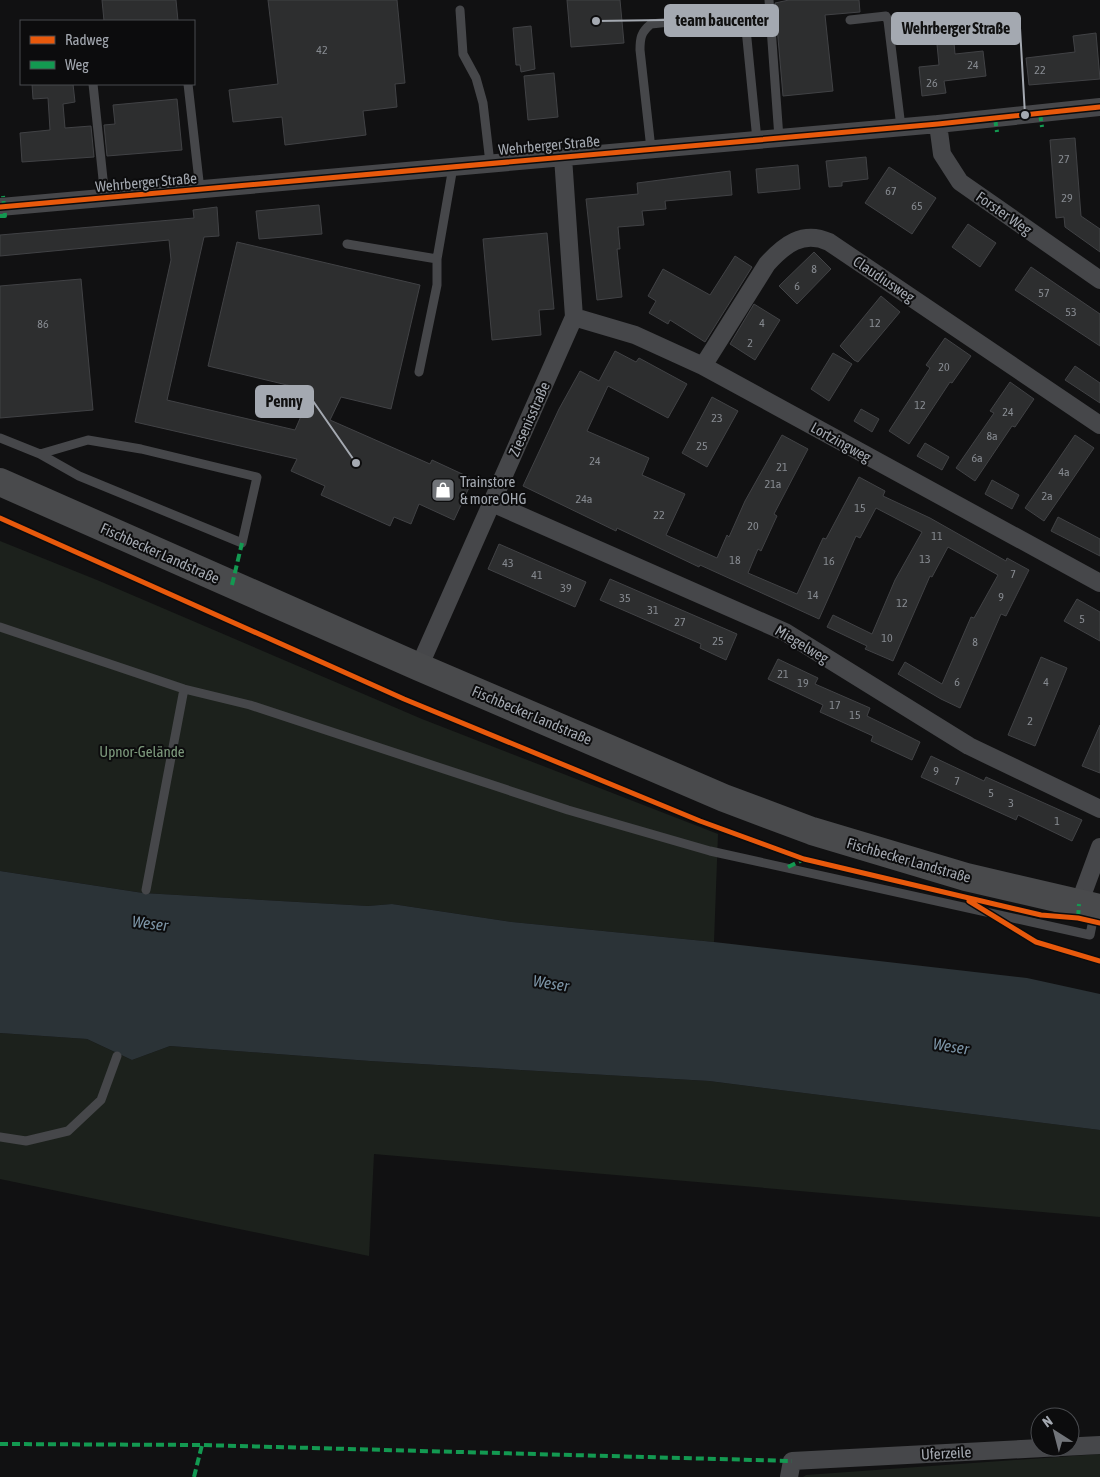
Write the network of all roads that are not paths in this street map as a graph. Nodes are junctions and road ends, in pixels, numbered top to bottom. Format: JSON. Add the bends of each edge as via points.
{"nodes":[{"id":1,"x":769,"y":0,"type":"edge"},
{"id":2,"x":460,"y":10,"type":"dead end"},
{"id":3,"x":850,"y":20,"type":"dead end"},
{"id":4,"x":93,"y":85,"type":"edge"},
{"id":5,"x":188,"y":85,"type":"edge"},
{"id":6,"x":1100,"y":107,"type":"edge"},
{"id":7,"x":938,"y":124,"type":"junction"},
{"id":8,"x":901,"y":127,"type":"junction"},
{"id":9,"x":779,"y":138,"type":"junction"},
{"id":10,"x":757,"y":140,"type":"junction"},
{"id":11,"x":651,"y":149,"type":"junction"},
{"id":12,"x":563,"y":157,"type":"junction"},
{"id":13,"x":490,"y":163,"type":"junction"},
{"id":14,"x":453,"y":167,"type":"junction"},
{"id":15,"x":200,"y":190,"type":"junction"},
{"id":16,"x":105,"y":198,"type":"junction"},
{"id":17,"x":0,"y":207,"type":"edge"},
{"id":18,"x":347,"y":244,"type":"dead end"},
{"id":19,"x":437,"y":259,"type":"junction"},
{"id":20,"x":1100,"y":280,"type":"edge"},
{"id":21,"x":574,"y":317,"type":"junction"},
{"id":22,"x":703,"y":366,"type":"junction"},
{"id":23,"x":419,"y":372,"type":"dead end"},
{"id":24,"x":1100,"y":425,"type":"edge"},
{"id":25,"x":0,"y":438,"type":"edge"},
{"id":26,"x":40,"y":454,"type":"junction"},
{"id":27,"x":0,"y":482,"type":"edge"},
{"id":28,"x":492,"y":503,"type":"junction"},
{"id":29,"x":1100,"y":584,"type":"edge"},
{"id":30,"x":0,"y":627,"type":"edge"},
{"id":31,"x":419,"y":667,"type":"junction"},
{"id":32,"x":184,"y":689,"type":"junction"},
{"id":33,"x":1100,"y":809,"type":"edge"},
{"id":34,"x":1100,"y":847,"type":"edge"},
{"id":35,"x":146,"y":890,"type":"dead end"},
{"id":36,"x":1092,"y":907,"type":"edge"},
{"id":37,"x":117,"y":1056,"type":"dead end"},
{"id":38,"x":0,"y":1137,"type":"edge"},
{"id":39,"x":1100,"y":1445,"type":"edge"},
{"id":40,"x":791,"y":1469,"type":"edge"}],
"edges":[{"from":1,"to":9,"type":"lane"},
{"from":2,"to":13,"type":"lane","via":[[463,54],[476,78],[483,103]]},
{"from":3,"to":8,"type":"lane","via":[[886,16]]},
{"from":4,"to":16,"type":"lane"},
{"from":5,"to":15,"type":"lane"},
{"from":6,"to":7,"type":"street","name":"Wehrberger Straße"},
{"from":7,"to":8,"type":"street","name":"Wehrberger Straße"},
{"from":7,"to":20,"type":"street","name":"Forster Weg","via":[[942,154],[960,182]]},
{"from":8,"to":9,"type":"street","name":"Wehrberger Straße"},
{"from":9,"to":10,"type":"street","name":"Wehrberger Straße"},
{"from":10,"to":11,"type":"street","name":"Wehrberger Straße"},
{"from":10,"to":11,"type":"lane","via":[[746,28],[727,16],[650,24],[643,30],[640,50]]},
{"from":11,"to":12,"type":"street","name":"Wehrberger Straße"},
{"from":12,"to":13,"type":"street","name":"Wehrberger Straße"},
{"from":12,"to":21,"type":"street","name":"Ziesenisstraße"},
{"from":13,"to":14,"type":"street","name":"Wehrberger Straße"},
{"from":14,"to":15,"type":"street","name":"Wehrberger Straße"},
{"from":14,"to":19,"type":"lane"},
{"from":15,"to":16,"type":"street","name":"Wehrberger Straße"},
{"from":16,"to":17,"type":"street","name":"Wehrberger Straße"},
{"from":18,"to":19,"type":"lane"},
{"from":19,"to":23,"type":"lane","via":[[437,285]]},
{"from":21,"to":22,"type":"street","name":"Lortzingweg","via":[[635,335]]},
{"from":21,"to":28,"type":"street","name":"Ziesenisstraße"},
{"from":22,"to":24,"type":"street","name":"Claudiusweg","via":[[767,264],[780,249],[816,236]]},
{"from":22,"to":29,"type":"street","name":"Lortzingweg"},
{"from":25,"to":26,"type":"lane"},
{"from":26,"to":26,"type":"lane","via":[[80,476],[242,543],[257,477],[141,449],[88,440]]},
{"from":27,"to":31,"type":"main road","name":"Fischbecker Landstraße"},
{"from":28,"to":31,"type":"street","name":"Ziesenisstraße"},
{"from":28,"to":33,"type":"street","name":"Miegelweg","via":[[785,632],[969,746]]},
{"from":30,"to":32,"type":"lane"},
{"from":31,"to":36,"type":"main road","name":"Fischbecker Landstraße","via":[[724,798],[812,831],[966,877]]},
{"from":32,"to":35,"type":"lane"},
{"from":32,"to":36,"type":"lane","via":[[250,705],[568,810],[710,851],[1090,935]]},
{"from":34,"to":36,"type":"street"},
{"from":37,"to":38,"type":"lane","via":[[101,1100],[68,1131],[26,1141]]},
{"from":39,"to":40,"type":"street","name":"Uferzeile"}]}
